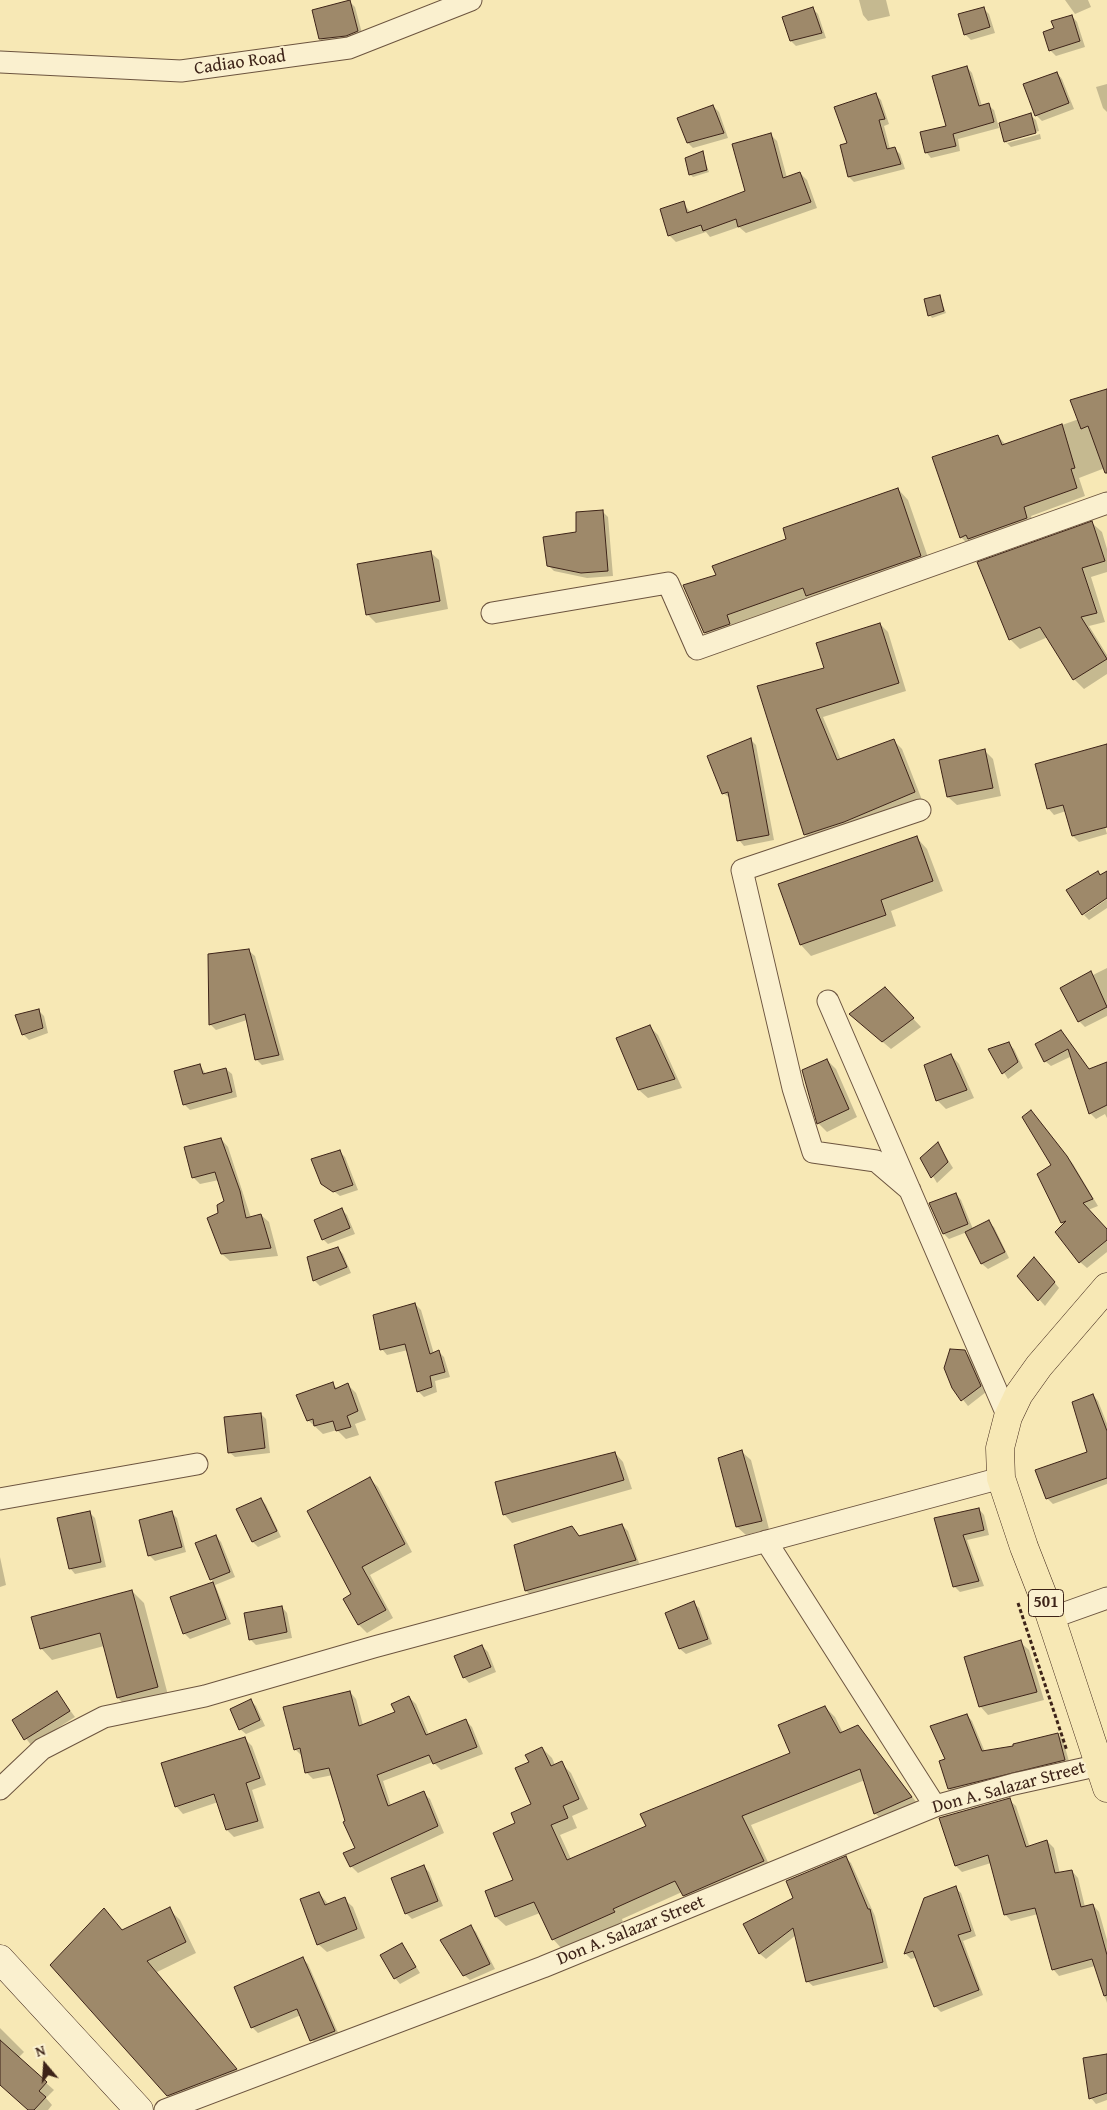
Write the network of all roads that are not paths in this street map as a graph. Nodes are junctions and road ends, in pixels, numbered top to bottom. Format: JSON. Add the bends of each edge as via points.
{"nodes":[{"id":1,"x":471,"y":0,"type":"edge"},
{"id":2,"x":0,"y":62,"type":"edge"},
{"id":3,"x":1107,"y":503,"type":"edge"},
{"id":4,"x":492,"y":612,"type":"dead end"},
{"id":5,"x":920,"y":810,"type":"dead end"},
{"id":6,"x":828,"y":1000,"type":"dead end"},
{"id":7,"x":910,"y":1190,"type":"junction"},
{"id":8,"x":1107,"y":1287,"type":"edge"},
{"id":9,"x":1008,"y":1417,"type":"junction"},
{"id":10,"x":197,"y":1464,"type":"dead end"},
{"id":11,"x":1001,"y":1478,"type":"junction"},
{"id":12,"x":0,"y":1499,"type":"edge"},
{"id":13,"x":766,"y":1541,"type":"junction"},
{"id":14,"x":1107,"y":1598,"type":"edge"},
{"id":15,"x":1051,"y":1618,"type":"junction"},
{"id":16,"x":1104,"y":1777,"type":"edge"},
{"id":17,"x":0,"y":1789,"type":"edge"},
{"id":18,"x":935,"y":1806,"type":"junction"},
{"id":19,"x":0,"y":1958,"type":"edge"},
{"id":20,"x":139,"y":2110,"type":"edge"},
{"id":21,"x":165,"y":2110,"type":"edge"}],
"edges":[{"from":1,"to":2,"type":"street","name":"Cadiao Road","via":[[349,48],[181,71]]},
{"from":3,"to":4,"type":"street","via":[[697,649],[668,583]]},
{"from":5,"to":7,"type":"street","via":[[742,870],[792,1088],[812,1152],[876,1161]]},
{"from":6,"to":7,"type":"street"},
{"from":7,"to":9,"type":"street"},
{"from":8,"to":9,"type":"main road","number":"501","via":[[1039,1366],[1019,1394]]},
{"from":9,"to":11,"type":"main road","number":"501","via":[[1000,1448]]},
{"from":10,"to":12,"type":"street"},
{"from":11,"to":13,"type":"street"},
{"from":11,"to":15,"type":"main road","number":"501"},
{"from":13,"to":17,"type":"street","via":[[205,1696],[104,1716],[42,1749]]},
{"from":13,"to":18,"type":"street"},
{"from":14,"to":15,"type":"street"},
{"from":15,"to":16,"type":"main road","number":"501"},
{"from":16,"to":18,"type":"street","name":"Don A. Salazar Street","via":[[1074,1770]]},
{"from":18,"to":21,"type":"street","name":"Don A. Salazar Street","via":[[543,1967]]},
{"from":19,"to":20,"type":"main road"}]}
